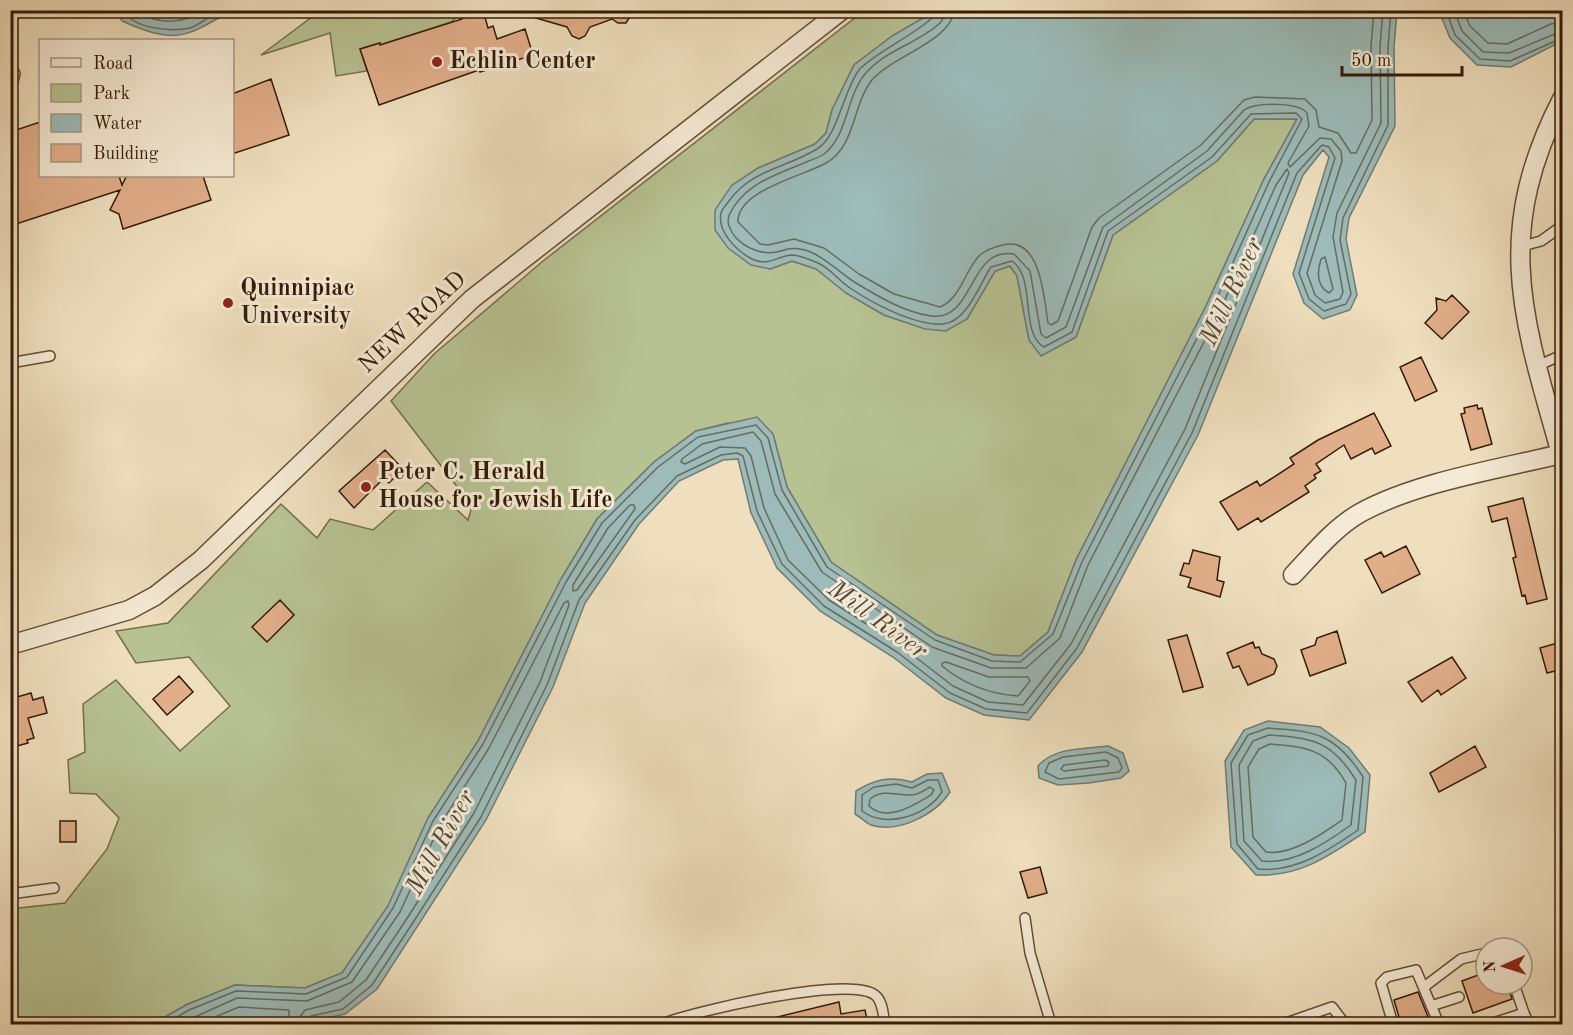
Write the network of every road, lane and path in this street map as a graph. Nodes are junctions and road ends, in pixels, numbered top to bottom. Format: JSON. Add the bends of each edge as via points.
{"nodes":[{"id":1,"x":833,"y":13,"type":"edge"},
{"id":2,"x":10,"y":64,"type":"edge"},
{"id":3,"x":10,"y":91,"type":"edge"},
{"id":4,"x":1563,"y":99,"type":"edge"},
{"id":5,"x":1563,"y":226,"type":"edge"},
{"id":6,"x":1519,"y":247,"type":"junction"},
{"id":7,"x":50,"y":356,"type":"dead end"},
{"id":8,"x":1563,"y":356,"type":"edge"},
{"id":9,"x":10,"y":363,"type":"edge"},
{"id":10,"x":1537,"y":366,"type":"junction"},
{"id":11,"x":1562,"y":456,"type":"edge"},
{"id":12,"x":1293,"y":575,"type":"dead end"},
{"id":13,"x":10,"y":645,"type":"edge"},
{"id":14,"x":54,"y":888,"type":"dead end"},
{"id":15,"x":10,"y":894,"type":"edge"},
{"id":16,"x":1025,"y":918,"type":"dead end"},
{"id":17,"x":1474,"y":956,"type":"edge"},
{"id":18,"x":1424,"y":987,"type":"junction"},
{"id":19,"x":1518,"y":996,"type":"edge"},
{"id":20,"x":1459,"y":997,"type":"dead end"},
{"id":21,"x":1431,"y":1006,"type":"junction"},
{"id":22,"x":1524,"y":1012,"type":"junction"},
{"id":23,"x":664,"y":1023,"type":"dead end"},
{"id":24,"x":885,"y":1024,"type":"edge"},
{"id":25,"x":1051,"y":1024,"type":"edge"},
{"id":26,"x":1282,"y":1024,"type":"edge"},
{"id":27,"x":1345,"y":1024,"type":"edge"},
{"id":28,"x":1393,"y":1024,"type":"edge"},
{"id":29,"x":1439,"y":1024,"type":"edge"},
{"id":30,"x":1490,"y":1024,"type":"edge"},
{"id":31,"x":1529,"y":1024,"type":"edge"}],
"edges":[{"from":1,"to":13,"type":"street","name":"NEW ROAD","via":[[472,299],[171,585],[129,610]]},
{"from":2,"to":3,"type":"lane","via":[[15,74]]},
{"from":4,"to":6,"type":"street","via":[[1533,167]]},
{"from":5,"to":6,"type":"lane","via":[[1541,241]]},
{"from":6,"to":10,"type":"street","via":[[1521,290]]},
{"from":7,"to":9,"type":"lane"},
{"from":8,"to":10,"type":"lane"},
{"from":10,"to":11,"type":"street"},
{"from":11,"to":12,"type":"street","via":[[1393,497],[1358,514]]},
{"from":14,"to":15,"type":"lane"},
{"from":16,"to":25,"type":"lane","via":[[1030,953]]},
{"from":17,"to":18,"type":"lane","via":[[1461,959]]},
{"from":18,"to":21,"type":"lane"},
{"from":18,"to":28,"type":"lane","via":[[1416,970],[1387,977],[1381,983]]},
{"from":19,"to":22,"type":"lane"},
{"from":20,"to":21,"type":"lane"},
{"from":21,"to":29,"type":"lane"},
{"from":22,"to":30,"type":"lane"},
{"from":22,"to":31,"type":"lane"},
{"from":23,"to":24,"type":"lane","via":[[709,1010],[836,988],[861,989],[877,996]]},
{"from":26,"to":27,"type":"lane","via":[[1332,1007]]}]}
